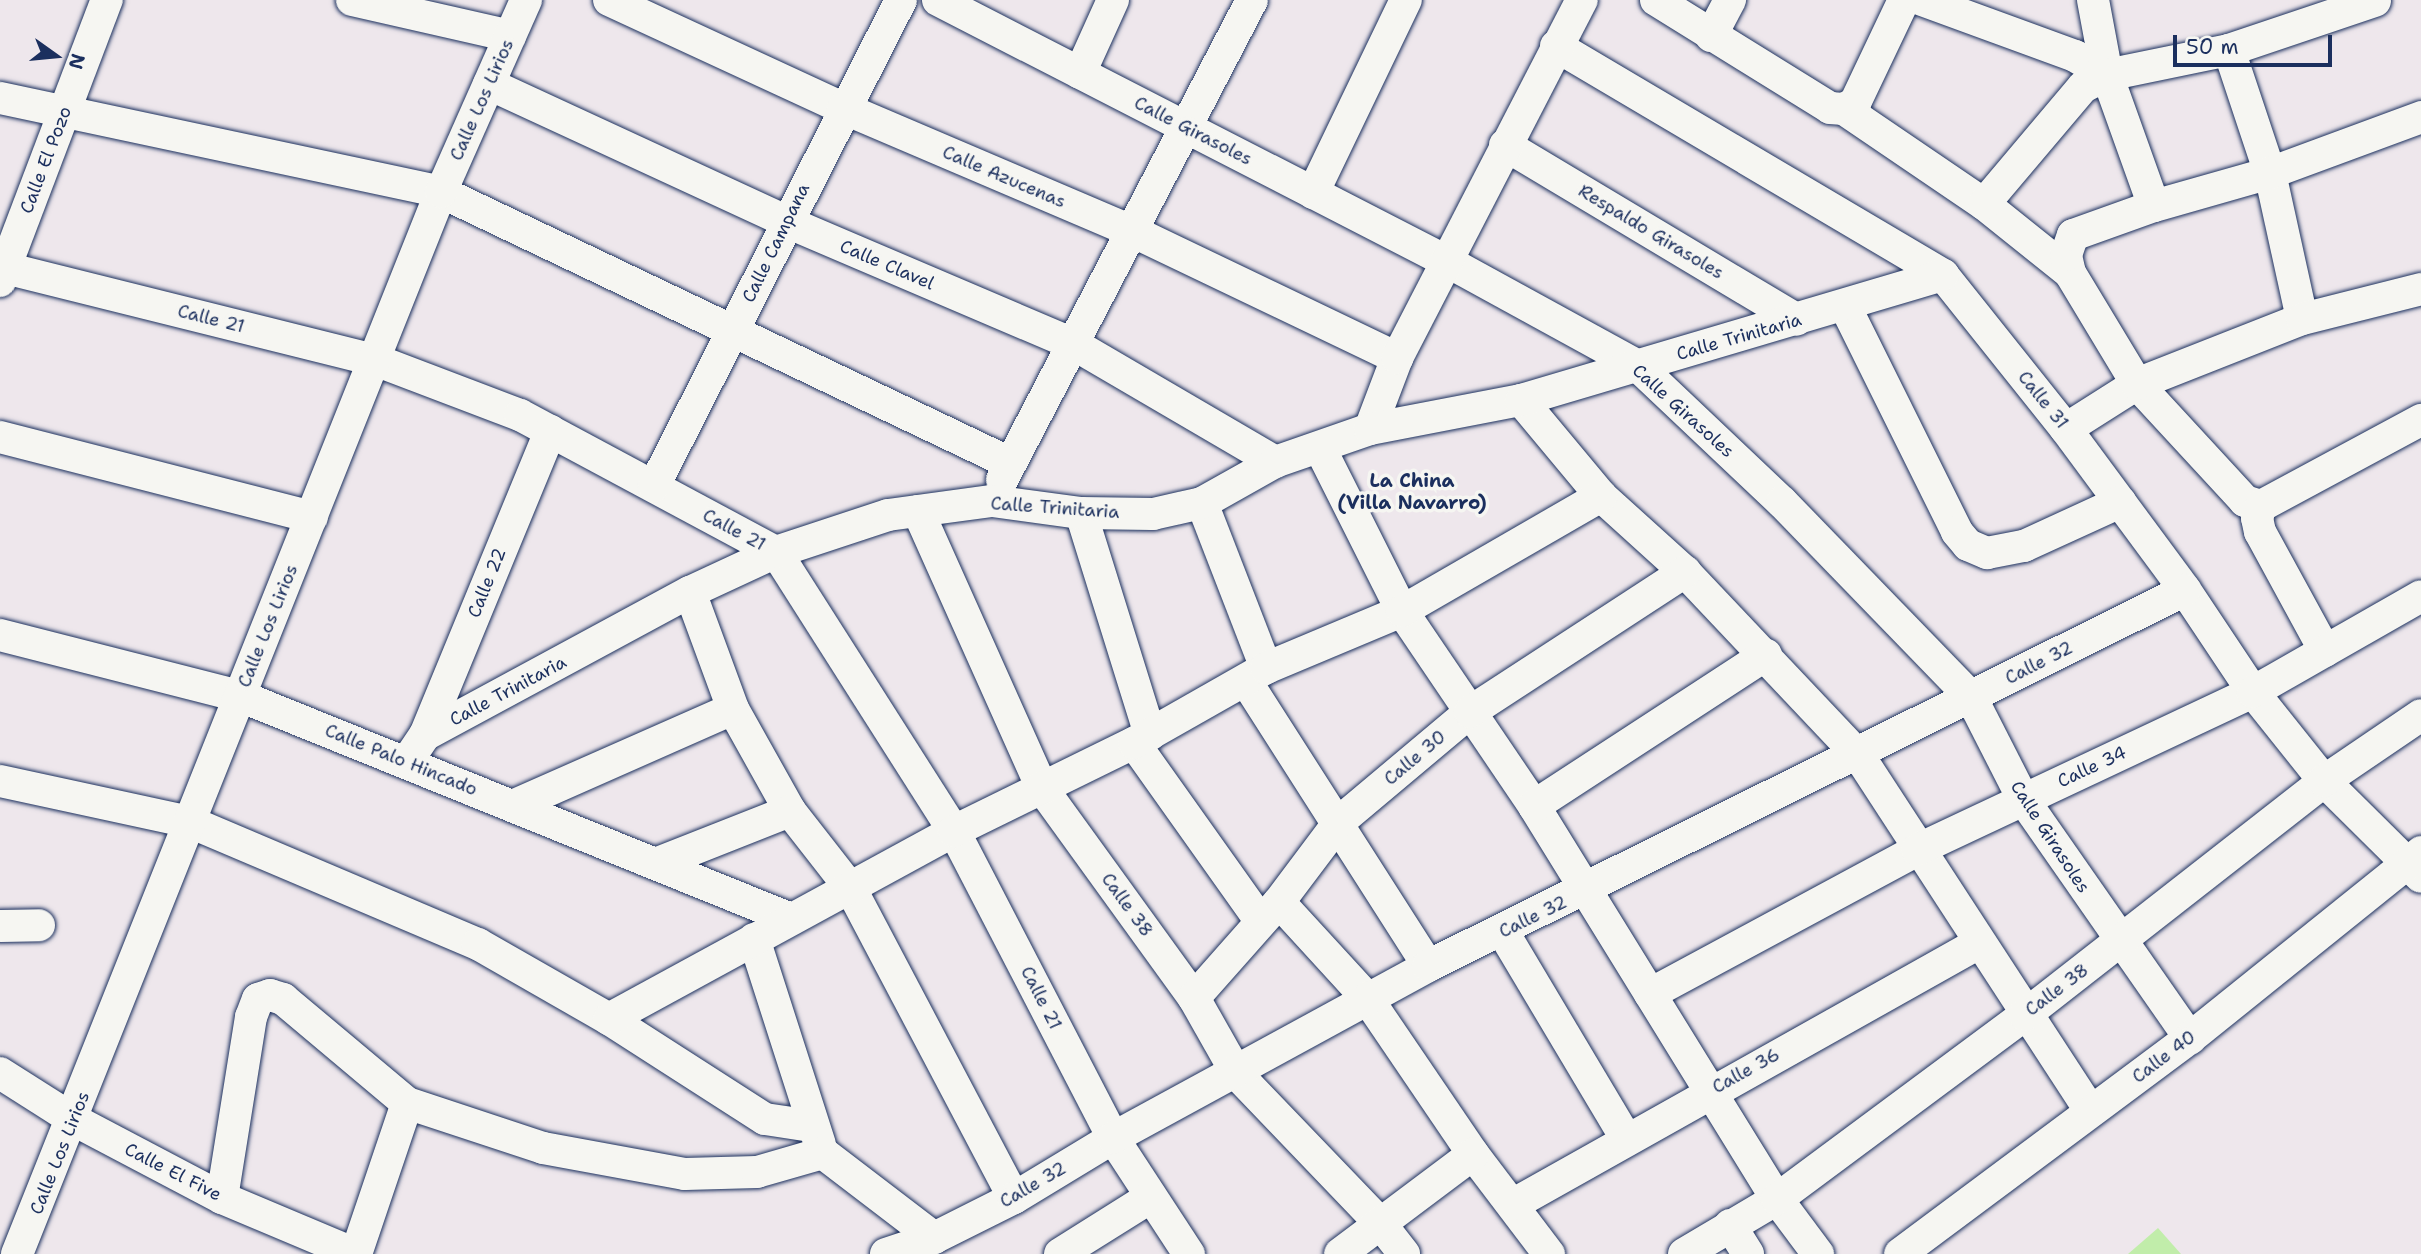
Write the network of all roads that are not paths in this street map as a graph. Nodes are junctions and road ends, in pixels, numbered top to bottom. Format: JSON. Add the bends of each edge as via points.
{"nodes":[{"id":1,"x":107,"y":0,"type":"edge"},
{"id":2,"x":352,"y":0,"type":"edge"},
{"id":3,"x":526,"y":0,"type":"edge"},
{"id":4,"x":609,"y":0,"type":"edge"},
{"id":5,"x":901,"y":0,"type":"edge"},
{"id":6,"x":938,"y":0,"type":"edge"},
{"id":7,"x":1113,"y":0,"type":"edge"},
{"id":8,"x":1252,"y":0,"type":"edge"},
{"id":9,"x":1406,"y":0,"type":"edge"},
{"id":10,"x":1582,"y":0,"type":"edge"},
{"id":11,"x":1656,"y":0,"type":"edge"},
{"id":12,"x":1730,"y":0,"type":"edge"},
{"id":13,"x":1904,"y":0,"type":"edge"},
{"id":14,"x":1922,"y":0,"type":"edge"},
{"id":15,"x":2093,"y":0,"type":"edge"},
{"id":16,"x":2375,"y":1,"type":"edge"},
{"id":17,"x":975,"y":8,"type":"edge"},
{"id":18,"x":510,"y":36,"type":"junction"},
{"id":19,"x":1711,"y":36,"type":"junction"},
{"id":20,"x":1556,"y":46,"type":"junction"},
{"id":21,"x":2229,"y":50,"type":"junction"},
{"id":22,"x":1080,"y":73,"type":"junction"},
{"id":23,"x":2107,"y":75,"type":"junction"},
{"id":24,"x":489,"y":84,"type":"junction"},
{"id":25,"x":0,"y":98,"type":"edge"},
{"id":26,"x":843,"y":108,"type":"junction"},
{"id":27,"x":1844,"y":109,"type":"junction"},
{"id":28,"x":64,"y":111,"type":"junction"},
{"id":29,"x":2421,"y":117,"type":"edge"},
{"id":30,"x":1188,"y":128,"type":"junction"},
{"id":31,"x":1505,"y":145,"type":"junction"},
{"id":32,"x":2270,"y":173,"type":"junction"},
{"id":33,"x":441,"y":192,"type":"junction"},
{"id":34,"x":1313,"y":193,"type":"junction"},
{"id":35,"x":1984,"y":204,"type":"junction"},
{"id":36,"x":2154,"y":206,"type":"junction"},
{"id":37,"x":787,"y":222,"type":"junction"},
{"id":38,"x":1134,"y":232,"type":"junction"},
{"id":39,"x":1450,"y":263,"type":"junction"},
{"id":40,"x":2070,"y":273,"type":"junction"},
{"id":41,"x":3,"y":275,"type":"edge"},
{"id":42,"x":1942,"y":275,"type":"junction"},
{"id":43,"x":2421,"y":289,"type":"edge"},
{"id":44,"x":1845,"y":306,"type":"junction"},
{"id":45,"x":2302,"y":319,"type":"junction"},
{"id":46,"x":1797,"y":320,"type":"junction"},
{"id":47,"x":732,"y":332,"type":"junction"},
{"id":48,"x":1075,"y":345,"type":"junction"},
{"id":49,"x":1397,"y":358,"type":"junction"},
{"id":50,"x":375,"y":360,"type":"junction"},
{"id":51,"x":1638,"y":366,"type":"junction"},
{"id":52,"x":2137,"y":384,"type":"junction"},
{"id":53,"x":1521,"y":400,"type":"junction"},
{"id":54,"x":2421,"y":420,"type":"edge"},
{"id":55,"x":1370,"y":429,"type":"junction"},
{"id":56,"x":2066,"y":429,"type":"junction"},
{"id":57,"x":550,"y":431,"type":"junction"},
{"id":58,"x":0,"y":437,"type":"edge"},
{"id":59,"x":1320,"y":448,"type":"junction"},
{"id":60,"x":1275,"y":462,"type":"junction"},
{"id":61,"x":1010,"y":463,"type":"junction"},
{"id":62,"x":654,"y":486,"type":"junction"},
{"id":63,"x":1601,"y":496,"type":"junction"},
{"id":64,"x":992,"y":501,"type":"junction"},
{"id":65,"x":2120,"y":502,"type":"junction"},
{"id":66,"x":1202,"y":503,"type":"junction"},
{"id":67,"x":2261,"y":506,"type":"junction"},
{"id":68,"x":918,"y":511,"type":"junction"},
{"id":69,"x":1081,"y":513,"type":"junction"},
{"id":70,"x":312,"y":517,"type":"junction"},
{"id":71,"x":776,"y":552,"type":"junction"},
{"id":72,"x":1685,"y":572,"type":"junction"},
{"id":73,"x":2185,"y":590,"type":"junction"},
{"id":74,"x":690,"y":593,"type":"junction"},
{"id":75,"x":2421,"y":596,"type":"edge"},
{"id":76,"x":1402,"y":611,"type":"junction"},
{"id":77,"x":0,"y":635,"type":"edge"},
{"id":78,"x":2325,"y":651,"type":"junction"},
{"id":79,"x":1766,"y":655,"type":"junction"},
{"id":80,"x":1256,"y":675,"type":"junction"},
{"id":81,"x":2253,"y":692,"type":"junction"},
{"id":82,"x":240,"y":696,"type":"junction"},
{"id":83,"x":1971,"y":697,"type":"junction"},
{"id":84,"x":733,"y":709,"type":"junction"},
{"id":85,"x":1470,"y":712,"type":"junction"},
{"id":86,"x":2421,"y":715,"type":"edge"},
{"id":87,"x":425,"y":736,"type":"junction"},
{"id":88,"x":1142,"y":739,"type":"junction"},
{"id":89,"x":1859,"y":756,"type":"junction"},
{"id":90,"x":406,"y":763,"type":"junction"},
{"id":91,"x":0,"y":781,"type":"edge"},
{"id":92,"x":2324,"y":781,"type":"junction"},
{"id":93,"x":1042,"y":788,"type":"junction"},
{"id":94,"x":2023,"y":799,"type":"junction"},
{"id":95,"x":515,"y":805,"type":"junction"},
{"id":96,"x":1534,"y":806,"type":"junction"},
{"id":97,"x":790,"y":811,"type":"junction"},
{"id":98,"x":190,"y":822,"type":"junction"},
{"id":99,"x":1339,"y":822,"type":"junction"},
{"id":100,"x":954,"y":831,"type":"junction"},
{"id":101,"x":1917,"y":850,"type":"junction"},
{"id":102,"x":658,"y":863,"type":"junction"},
{"id":103,"x":2416,"y":863,"type":"edge"},
{"id":104,"x":851,"y":889,"type":"junction"},
{"id":105,"x":1586,"y":892,"type":"junction"},
{"id":106,"x":1270,"y":912,"type":"junction"},
{"id":107,"x":791,"y":919,"type":"junction"},
{"id":108,"x":39,"y":925,"type":"dead end"},
{"id":109,"x":0,"y":926,"type":"edge"},
{"id":110,"x":1503,"y":932,"type":"junction"},
{"id":111,"x":754,"y":939,"type":"junction"},
{"id":112,"x":1979,"y":943,"type":"junction"},
{"id":113,"x":2119,"y":943,"type":"junction"},
{"id":114,"x":1428,"y":966,"type":"junction"},
{"id":115,"x":1650,"y":994,"type":"junction"},
{"id":116,"x":1194,"y":998,"type":"junction"},
{"id":117,"x":1367,"y":998,"type":"junction"},
{"id":118,"x":2025,"y":1015,"type":"junction"},
{"id":119,"x":608,"y":1019,"type":"junction"},
{"id":120,"x":2190,"y":1038,"type":"junction"},
{"id":121,"x":0,"y":1073,"type":"edge"},
{"id":122,"x":1237,"y":1074,"type":"junction"},
{"id":123,"x":1709,"y":1091,"type":"junction"},
{"id":124,"x":407,"y":1103,"type":"junction"},
{"id":125,"x":2090,"y":1110,"type":"junction"},
{"id":126,"x":74,"y":1121,"type":"junction"},
{"id":127,"x":1113,"y":1138,"type":"junction"},
{"id":128,"x":1626,"y":1138,"type":"junction"},
{"id":129,"x":818,"y":1139,"type":"junction"},
{"id":130,"x":1473,"y":1154,"type":"junction"},
{"id":131,"x":222,"y":1198,"type":"junction"},
{"id":132,"x":1014,"y":1198,"type":"junction"},
{"id":133,"x":1151,"y":1198,"type":"junction"},
{"id":134,"x":1777,"y":1199,"type":"junction"},
{"id":135,"x":1514,"y":1203,"type":"junction"},
{"id":136,"x":1380,"y":1223,"type":"junction"},
{"id":137,"x":1730,"y":1225,"type":"junction"},
{"id":138,"x":934,"y":1238,"type":"junction"},
{"id":139,"x":17,"y":1254,"type":"edge"},
{"id":140,"x":355,"y":1254,"type":"edge"},
{"id":141,"x":886,"y":1254,"type":"edge"},
{"id":142,"x":1060,"y":1254,"type":"edge"},
{"id":143,"x":1189,"y":1254,"type":"edge"},
{"id":144,"x":1340,"y":1254,"type":"edge"},
{"id":145,"x":1404,"y":1254,"type":"edge"},
{"id":146,"x":1549,"y":1254,"type":"edge"},
{"id":147,"x":1684,"y":1254,"type":"edge"},
{"id":148,"x":1748,"y":1254,"type":"edge"},
{"id":149,"x":1818,"y":1254,"type":"edge"},
{"id":150,"x":1900,"y":1254,"type":"edge"}],
"edges":[{"from":1,"to":28,"type":"street","name":"Calle El Pozo"},
{"from":2,"to":18,"type":"street"},
{"from":3,"to":18,"type":"street","name":"Calle Los Lirios"},
{"from":4,"to":26,"type":"street","name":"Calle Azucenas"},
{"from":5,"to":26,"type":"street","name":"Calle Campana"},
{"from":6,"to":17,"type":"street","name":"Calle Girasoles"},
{"from":7,"to":22,"type":"street"},
{"from":8,"to":30,"type":"street"},
{"from":9,"to":34,"type":"street"},
{"from":10,"to":20,"type":"street"},
{"from":11,"to":19,"type":"street"},
{"from":12,"to":19,"type":"street"},
{"from":13,"to":27,"type":"street","via":[[1855,103]]},
{"from":14,"to":23,"type":"street","via":[[2075,56]]},
{"from":15,"to":23,"type":"street"},
{"from":16,"to":21,"type":"street"},
{"from":17,"to":22,"type":"street","name":"Calle Girasoles"},
{"from":18,"to":24,"type":"street","name":"Calle Los Lirios"},
{"from":19,"to":27,"type":"street","via":[[1830,108]]},
{"from":20,"to":31,"type":"street"},
{"from":20,"to":42,"type":"street","name":"Calle 31"},
{"from":21,"to":23,"type":"street"},
{"from":21,"to":32,"type":"street"},
{"from":22,"to":30,"type":"street","name":"Calle Girasoles"},
{"from":23,"to":35,"type":"street","via":[[2083,87]]},
{"from":23,"to":36,"type":"street"},
{"from":24,"to":33,"type":"street","name":"Calle Los Lirios"},
{"from":24,"to":37,"type":"street","name":"Calle Clavel"},
{"from":25,"to":28,"type":"street"},
{"from":26,"to":37,"type":"street","name":"Calle Campana"},
{"from":26,"to":38,"type":"street","name":"Calle Azucenas"},
{"from":27,"to":35,"type":"street"},
{"from":28,"to":33,"type":"street"},
{"from":28,"to":41,"type":"street","name":"Calle El Pozo"},
{"from":29,"to":32,"type":"street"},
{"from":30,"to":34,"type":"street","name":"Calle Girasoles"},
{"from":30,"to":38,"type":"street"},
{"from":31,"to":39,"type":"street"},
{"from":31,"to":46,"type":"street","name":"Respaldo Girasoles"},
{"from":32,"to":36,"type":"street"},
{"from":32,"to":45,"type":"street"},
{"from":33,"to":47,"type":"street"},
{"from":33,"to":50,"type":"street","name":"Calle Los Lirios"},
{"from":34,"to":39,"type":"street","name":"Calle Girasoles"},
{"from":35,"to":40,"type":"street"},
{"from":36,"to":40,"type":"street","via":[[2073,235],[2066,255]]},
{"from":37,"to":47,"type":"street","name":"Calle Campana"},
{"from":37,"to":48,"type":"street","name":"Calle Clavel"},
{"from":38,"to":48,"type":"street"},
{"from":38,"to":49,"type":"street","name":"Calle Azucenas"},
{"from":39,"to":49,"type":"street"},
{"from":39,"to":51,"type":"street","name":"Calle Girasoles"},
{"from":40,"to":52,"type":"street"},
{"from":41,"to":50,"type":"street","name":"Calle 21"},
{"from":42,"to":44,"type":"street","name":"Calle Trinitaria"},
{"from":42,"to":56,"type":"street","name":"Calle 31"},
{"from":43,"to":45,"type":"street"},
{"from":44,"to":46,"type":"street","name":"Calle Trinitaria"},
{"from":44,"to":65,"type":"street","via":[[1957,533],[1968,545],[1987,552],[2024,546]]},
{"from":45,"to":52,"type":"street"},
{"from":46,"to":51,"type":"street","name":"Calle Trinitaria"},
{"from":47,"to":61,"type":"street"},
{"from":47,"to":62,"type":"street","name":"Calle Campana"},
{"from":48,"to":60,"type":"street","name":"Calle Clavel"},
{"from":48,"to":61,"type":"street"},
{"from":49,"to":55,"type":"street"},
{"from":50,"to":57,"type":"street","name":"Calle 21"},
{"from":50,"to":70,"type":"street","name":"Calle Los Lirios"},
{"from":51,"to":53,"type":"street","name":"Calle Trinitaria"},
{"from":51,"to":83,"type":"street","name":"Calle Girasoles","via":[[1782,502]]},
{"from":52,"to":56,"type":"street"},
{"from":52,"to":67,"type":"street","via":[[2245,501]]},
{"from":53,"to":55,"type":"street","name":"Calle Trinitaria"},
{"from":53,"to":63,"type":"street"},
{"from":54,"to":67,"type":"street"},
{"from":55,"to":59,"type":"street","name":"Calle Trinitaria"},
{"from":56,"to":65,"type":"street","name":"Calle 31"},
{"from":57,"to":62,"type":"street","name":"Calle 21"},
{"from":57,"to":87,"type":"street","name":"Calle 22"},
{"from":58,"to":70,"type":"street"},
{"from":59,"to":60,"type":"street","name":"Calle Trinitaria"},
{"from":59,"to":76,"type":"street"},
{"from":60,"to":66,"type":"street","name":"Calle Trinitaria"},
{"from":61,"to":64,"type":"street"},
{"from":62,"to":71,"type":"street","name":"Calle 21"},
{"from":63,"to":72,"type":"street"},
{"from":63,"to":76,"type":"street"},
{"from":64,"to":68,"type":"street","name":"Calle Trinitaria"},
{"from":64,"to":69,"type":"street","name":"Calle Trinitaria"},
{"from":65,"to":73,"type":"street","name":"Calle 31"},
{"from":66,"to":69,"type":"street","name":"Calle Trinitaria","via":[[1153,514]]},
{"from":66,"to":80,"type":"street"},
{"from":67,"to":78,"type":"street","via":[[2257,518],[2260,532]]},
{"from":68,"to":71,"type":"street","name":"Calle Trinitaria","via":[[888,516]]},
{"from":68,"to":93,"type":"street","name":"Calle 38"},
{"from":69,"to":88,"type":"street"},
{"from":70,"to":82,"type":"street","name":"Calle Los Lirios"},
{"from":71,"to":74,"type":"street","name":"Calle Trinitaria"},
{"from":71,"to":100,"type":"street","name":"Calle 21"},
{"from":72,"to":79,"type":"street"},
{"from":72,"to":85,"type":"street","name":"Calle 30"},
{"from":73,"to":81,"type":"street","name":"Calle 31"},
{"from":73,"to":83,"type":"street","name":"Calle 32"},
{"from":74,"to":84,"type":"street"},
{"from":74,"to":87,"type":"street","name":"Calle Trinitaria"},
{"from":75,"to":78,"type":"street","name":"Calle 34"},
{"from":76,"to":80,"type":"street"},
{"from":76,"to":85,"type":"street"},
{"from":77,"to":82,"type":"street","name":"Calle Palo Hincado"},
{"from":78,"to":81,"type":"street","name":"Calle 34"},
{"from":79,"to":89,"type":"street"},
{"from":79,"to":96,"type":"street"},
{"from":80,"to":88,"type":"street"},
{"from":80,"to":99,"type":"street"},
{"from":81,"to":92,"type":"street","name":"Calle 31"},
{"from":81,"to":94,"type":"street","name":"Calle 34"},
{"from":82,"to":90,"type":"street","name":"Calle Palo Hincado"},
{"from":82,"to":98,"type":"street","name":"Calle Los Lirios"},
{"from":83,"to":89,"type":"street","name":"Calle 32"},
{"from":83,"to":94,"type":"street","name":"Calle Girasoles"},
{"from":84,"to":95,"type":"street"},
{"from":84,"to":97,"type":"street"},
{"from":85,"to":96,"type":"street"},
{"from":85,"to":99,"type":"street","name":"Calle 30"},
{"from":86,"to":92,"type":"street","name":"Calle 38"},
{"from":87,"to":90,"type":"street","name":"Calle Trinitaria"},
{"from":88,"to":93,"type":"street"},
{"from":88,"to":106,"type":"street"},
{"from":89,"to":101,"type":"street"},
{"from":89,"to":105,"type":"street","name":"Calle 32"},
{"from":90,"to":95,"type":"street","name":"Calle Palo Hincado"},
{"from":91,"to":98,"type":"street"},
{"from":92,"to":103,"type":"street","name":"Calle 31"},
{"from":92,"to":113,"type":"street","name":"Calle 38"},
{"from":93,"to":100,"type":"street"},
{"from":93,"to":116,"type":"street","name":"Calle 38"},
{"from":94,"to":101,"type":"street","name":"Calle 34"},
{"from":94,"to":113,"type":"street","name":"Calle Girasoles"},
{"from":95,"to":102,"type":"street","name":"Calle Palo Hincado"},
{"from":96,"to":105,"type":"street"},
{"from":97,"to":102,"type":"street"},
{"from":97,"to":104,"type":"street"},
{"from":98,"to":119,"type":"street","via":[[478,944]]},
{"from":98,"to":126,"type":"street","name":"Calle Los Lirios"},
{"from":99,"to":106,"type":"street","name":"Calle 30"},
{"from":99,"to":114,"type":"street"},
{"from":100,"to":104,"type":"street"},
{"from":100,"to":127,"type":"street","name":"Calle 21"},
{"from":101,"to":112,"type":"street"},
{"from":101,"to":115,"type":"street","name":"Calle 34"},
{"from":102,"to":107,"type":"street","name":"Calle Palo Hincado"},
{"from":103,"to":120,"type":"street","name":"Calle 40"},
{"from":104,"to":107,"type":"street"},
{"from":104,"to":132,"type":"street"},
{"from":105,"to":110,"type":"street","name":"Calle 32"},
{"from":105,"to":115,"type":"street"},
{"from":106,"to":116,"type":"street","name":"Calle 30"},
{"from":106,"to":117,"type":"street"},
{"from":107,"to":111,"type":"street"},
{"from":108,"to":109,"type":"street"},
{"from":110,"to":114,"type":"street","name":"Calle 32"},
{"from":110,"to":128,"type":"street"},
{"from":111,"to":119,"type":"street"},
{"from":111,"to":129,"type":"street"},
{"from":112,"to":118,"type":"street"},
{"from":112,"to":123,"type":"street","name":"Calle 36"},
{"from":113,"to":118,"type":"street","name":"Calle 38"},
{"from":113,"to":120,"type":"street","name":"Calle Girasoles"},
{"from":114,"to":117,"type":"street","name":"Calle 32"},
{"from":115,"to":123,"type":"street"},
{"from":116,"to":122,"type":"street","name":"Calle 38"},
{"from":117,"to":122,"type":"street","name":"Calle 32"},
{"from":117,"to":130,"type":"street"},
{"from":118,"to":125,"type":"street"},
{"from":118,"to":134,"type":"street","name":"Calle 38"},
{"from":119,"to":129,"type":"street","via":[[765,1119]]},
{"from":120,"to":125,"type":"street","name":"Calle 40"},
{"from":121,"to":126,"type":"street","name":"Calle El Five"},
{"from":122,"to":127,"type":"street","name":"Calle 32"},
{"from":122,"to":136,"type":"street","name":"Calle 38"},
{"from":123,"to":128,"type":"street","name":"Calle 36"},
{"from":123,"to":134,"type":"street"},
{"from":124,"to":129,"type":"street","via":[[543,1148],[685,1174],[757,1172]]},
{"from":124,"to":131,"type":"street","via":[[283,999],[270,995],[258,999],[251,1017]]},
{"from":124,"to":140,"type":"street"},
{"from":125,"to":150,"type":"street","name":"Calle 40"},
{"from":126,"to":131,"type":"street","name":"Calle El Five"},
{"from":126,"to":139,"type":"street","name":"Calle Los Lirios"},
{"from":127,"to":132,"type":"street","name":"Calle 32"},
{"from":127,"to":133,"type":"street","name":"Calle 21"},
{"from":128,"to":135,"type":"street","name":"Calle 36"},
{"from":129,"to":138,"type":"street"},
{"from":130,"to":135,"type":"street"},
{"from":130,"to":136,"type":"street"},
{"from":131,"to":140,"type":"street","name":"Calle El Five"},
{"from":132,"to":138,"type":"street","name":"Calle 32"},
{"from":133,"to":142,"type":"street"},
{"from":133,"to":143,"type":"street","name":"Calle 21"},
{"from":134,"to":137,"type":"street","name":"Calle 38"},
{"from":134,"to":149,"type":"street"},
{"from":135,"to":146,"type":"street"},
{"from":136,"to":144,"type":"street"},
{"from":136,"to":145,"type":"street","name":"Calle 38"},
{"from":137,"to":147,"type":"street","name":"Calle 38"},
{"from":137,"to":148,"type":"street"},
{"from":138,"to":141,"type":"street","name":"Calle 32"}]}
